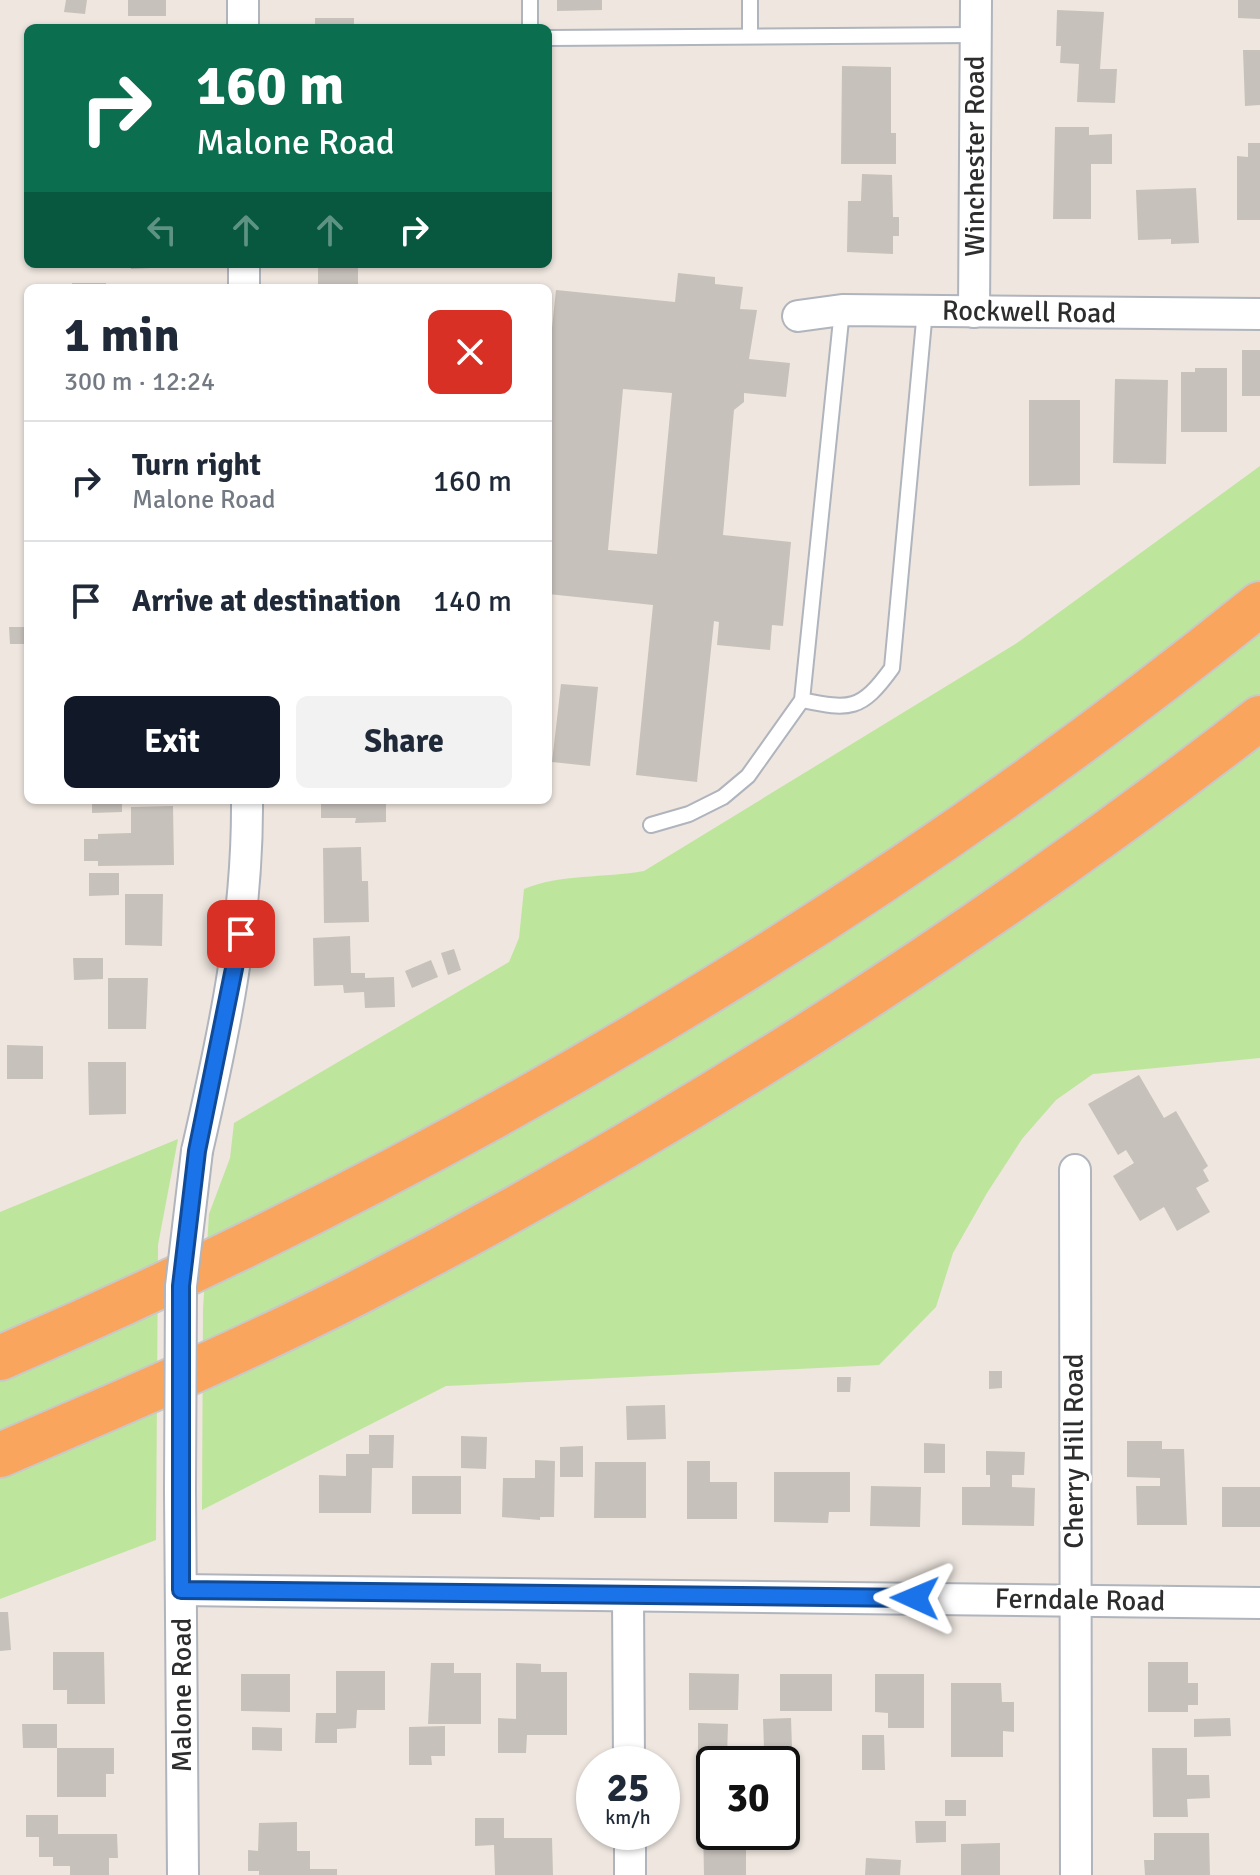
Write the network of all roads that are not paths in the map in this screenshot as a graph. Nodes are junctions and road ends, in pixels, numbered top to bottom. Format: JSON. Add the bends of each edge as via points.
{"nodes":[{"id":1,"x":243,"y":0,"type":"edge"},
{"id":2,"x":530,"y":0,"type":"edge"},
{"id":3,"x":750,"y":0,"type":"edge"},
{"id":4,"x":976,"y":0,"type":"edge"},
{"id":5,"x":243,"y":24,"type":"edge"},
{"id":6,"x":530,"y":24,"type":"edge"},
{"id":7,"x":750,"y":34,"type":"junction"},
{"id":8,"x":976,"y":35,"type":"junction"},
{"id":9,"x":552,"y":38,"type":"edge"},
{"id":10,"x":842,"y":310,"type":"junction"},
{"id":11,"x":925,"y":310,"type":"junction"},
{"id":12,"x":974,"y":312,"type":"junction"},
{"id":13,"x":1260,"y":314,"type":"edge"},
{"id":14,"x":798,"y":316,"type":"dead end"},
{"id":15,"x":1260,"y":604,"type":"edge"},
{"id":16,"x":802,"y":700,"type":"junction"},
{"id":17,"x":1260,"y":718,"type":"edge"},
{"id":18,"x":247,"y":804,"type":"edge"},
{"id":19,"x":651,"y":825,"type":"dead end"},
{"id":20,"x":1075,"y":1170,"type":"dead end"},
{"id":21,"x":0,"y":1358,"type":"edge"},
{"id":22,"x":0,"y":1455,"type":"edge"},
{"id":23,"x":181,"y":1590,"type":"junction"},
{"id":24,"x":628,"y":1596,"type":"junction"},
{"id":25,"x":1074,"y":1600,"type":"junction"},
{"id":26,"x":1260,"y":1603,"type":"edge"},
{"id":27,"x":629,"y":1746,"type":"edge"},
{"id":28,"x":630,"y":1850,"type":"edge"},
{"id":29,"x":183,"y":1875,"type":"edge"},
{"id":30,"x":630,"y":1875,"type":"edge"},
{"id":31,"x":1076,"y":1875,"type":"edge"}],
"edges":[{"from":1,"to":5,"type":"street"},
{"from":2,"to":6,"type":"lane"},
{"from":3,"to":7,"type":"lane"},
{"from":4,"to":8,"type":"street","name":"Winchester Road"},
{"from":7,"to":8,"type":"lane"},
{"from":7,"to":9,"type":"lane"},
{"from":8,"to":12,"type":"street","name":"Winchester Road"},
{"from":10,"to":11,"type":"street","name":"Rockwell Road"},
{"from":10,"to":14,"type":"street","name":"Rockwell Road"},
{"from":10,"to":16,"type":"lane"},
{"from":11,"to":12,"type":"street","name":"Rockwell Road"},
{"from":11,"to":16,"type":"lane","via":[[892,668],[862,701],[841,708]]},
{"from":12,"to":13,"type":"street","name":"Rockwell Road"},
{"from":15,"to":21,"type":"highway","via":[[1017,788],[781,946],[630,1038],[316,1212]]},
{"from":16,"to":19,"type":"lane","via":[[748,776],[723,797]]},
{"from":17,"to":22,"type":"highway","via":[[950,944],[615,1153],[341,1301]]},
{"from":18,"to":23,"type":"street","name":"Malone Road","bridge":true,"via":[[241,934],[197,1151],[181,1286]]},
{"from":20,"to":25,"type":"street","name":"Cherry Hill Road"},
{"from":23,"to":24,"type":"street","name":"Ferndale Road"},
{"from":23,"to":29,"type":"street","name":"Malone Road"},
{"from":24,"to":25,"type":"street","name":"Ferndale Road"},
{"from":24,"to":27,"type":"street"},
{"from":25,"to":26,"type":"street","name":"Ferndale Road"},
{"from":25,"to":31,"type":"street","name":"Cherry Hill Road"},
{"from":28,"to":30,"type":"street"}]}
